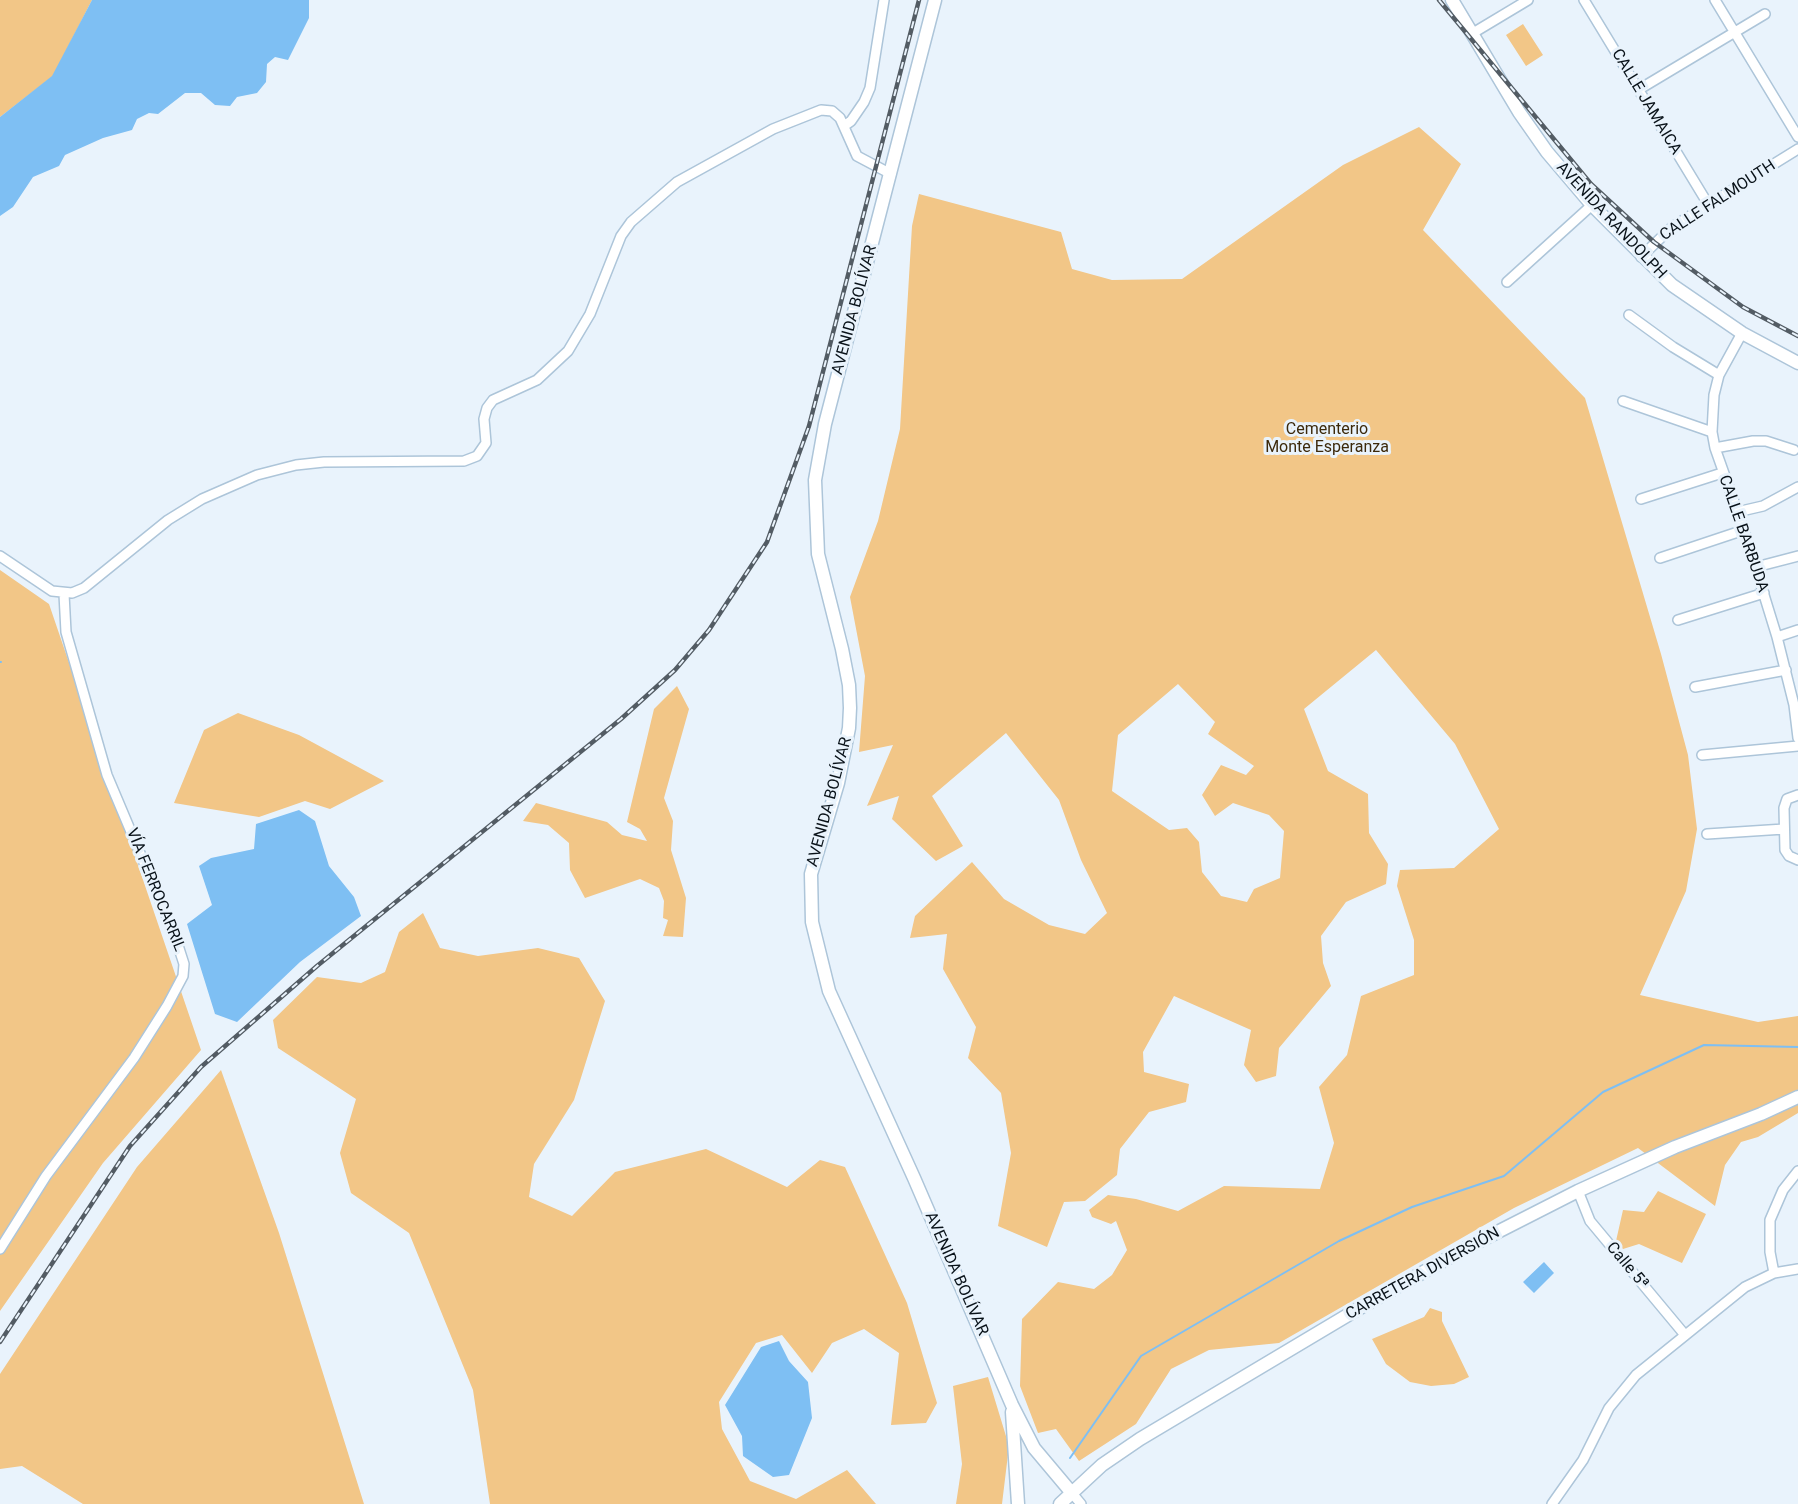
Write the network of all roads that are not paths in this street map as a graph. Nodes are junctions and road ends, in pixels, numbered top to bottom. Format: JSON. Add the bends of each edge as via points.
{"nodes":[{"id":1,"x":884,"y":0,"type":"edge"},
{"id":2,"x":935,"y":0,"type":"edge"},
{"id":3,"x":1452,"y":0,"type":"edge"},
{"id":4,"x":1528,"y":0,"type":"edge"},
{"id":5,"x":1584,"y":0,"type":"edge"},
{"id":6,"x":1715,"y":0,"type":"edge"},
{"id":7,"x":1766,"y":14,"type":"dead end"},
{"id":8,"x":1473,"y":33,"type":"junction"},
{"id":9,"x":1735,"y":33,"type":"junction"},
{"id":10,"x":1638,"y":90,"type":"junction"},
{"id":11,"x":844,"y":126,"type":"junction"},
{"id":12,"x":1798,"y":137,"type":"edge"},
{"id":13,"x":1798,"y":149,"type":"edge"},
{"id":14,"x":891,"y":174,"type":"junction"},
{"id":15,"x":1708,"y":204,"type":"junction"},
{"id":16,"x":1592,"y":205,"type":"junction"},
{"id":17,"x":1641,"y":257,"type":"junction"},
{"id":18,"x":1507,"y":282,"type":"dead end"},
{"id":19,"x":1629,"y":315,"type":"dead end"},
{"id":20,"x":1742,"y":333,"type":"junction"},
{"id":21,"x":1798,"y":363,"type":"edge"},
{"id":22,"x":1719,"y":375,"type":"junction"},
{"id":23,"x":1623,"y":401,"type":"dead end"},
{"id":24,"x":1712,"y":432,"type":"junction"},
{"id":25,"x":1715,"y":448,"type":"junction"},
{"id":26,"x":1794,"y":450,"type":"dead end"},
{"id":27,"x":1722,"y":472,"type":"junction"},
{"id":28,"x":1798,"y":487,"type":"edge"},
{"id":29,"x":1641,"y":499,"type":"dead end"},
{"id":30,"x":1737,"y":512,"type":"junction"},
{"id":31,"x":1744,"y":530,"type":"junction"},
{"id":32,"x":0,"y":556,"type":"edge"},
{"id":33,"x":1798,"y":556,"type":"edge"},
{"id":34,"x":1660,"y":558,"type":"dead end"},
{"id":35,"x":1755,"y":567,"type":"junction"},
{"id":36,"x":1764,"y":593,"type":"junction"},
{"id":37,"x":64,"y":594,"type":"junction"},
{"id":38,"x":1678,"y":620,"type":"dead end"},
{"id":39,"x":1798,"y":630,"type":"edge"},
{"id":40,"x":1777,"y":637,"type":"junction"},
{"id":41,"x":1785,"y":670,"type":"junction"},
{"id":42,"x":1695,"y":687,"type":"dead end"},
{"id":43,"x":1798,"y":738,"type":"edge"},
{"id":44,"x":1798,"y":746,"type":"edge"},
{"id":45,"x":1702,"y":755,"type":"dead end"},
{"id":46,"x":1798,"y":795,"type":"edge"},
{"id":47,"x":1784,"y":829,"type":"junction"},
{"id":48,"x":1707,"y":834,"type":"dead end"},
{"id":49,"x":1798,"y":860,"type":"edge"},
{"id":50,"x":1798,"y":1097,"type":"edge"},
{"id":51,"x":1798,"y":1171,"type":"edge"},
{"id":52,"x":1578,"y":1191,"type":"junction"},
{"id":53,"x":0,"y":1249,"type":"edge"},
{"id":54,"x":1798,"y":1269,"type":"edge"},
{"id":55,"x":1774,"y":1273,"type":"junction"},
{"id":56,"x":1685,"y":1335,"type":"junction"},
{"id":57,"x":1011,"y":1405,"type":"junction"},
{"id":58,"x":1071,"y":1492,"type":"junction"},
{"id":59,"x":1018,"y":1504,"type":"edge"},
{"id":60,"x":1060,"y":1504,"type":"edge"},
{"id":61,"x":1081,"y":1504,"type":"edge"},
{"id":62,"x":1552,"y":1504,"type":"edge"}],
"edges":[{"from":1,"to":11,"type":"street","via":[[870,88]]},
{"from":2,"to":14,"type":"main road","name":"AVENIDA BOLÍVAR"},
{"from":3,"to":8,"type":"main road","name":"AVENIDA RANDOLPH"},
{"from":4,"to":8,"type":"street"},
{"from":5,"to":10,"type":"street","name":"CALLE JAMAICA"},
{"from":6,"to":9,"type":"street"},
{"from":7,"to":9,"type":"street"},
{"from":8,"to":16,"type":"main road","name":"AVENIDA RANDOLPH","via":[[1519,112]]},
{"from":9,"to":10,"type":"street"},
{"from":9,"to":12,"type":"street"},
{"from":10,"to":15,"type":"street","name":"CALLE JAMAICA"},
{"from":11,"to":14,"type":"street","via":[[857,156]]},
{"from":11,"to":37,"type":"street","via":[[832,111],[809,113],[773,129],[664,192],[621,236],[590,314],[568,351],[537,380],[493,400],[487,408],[486,443],[477,456],[464,461],[324,462],[257,475],[168,520],[84,588]]},
{"from":13,"to":15,"type":"street","name":"CALLE FALMOUTH"},
{"from":14,"to":57,"type":"main road","name":"AVENIDA BOLÍVAR","via":[[825,424],[815,480],[818,554],[842,649],[850,708],[838,783],[811,874],[812,921],[829,991],[919,1188]]},
{"from":15,"to":17,"type":"street","name":"CALLE FALMOUTH","via":[[1672,227]]},
{"from":16,"to":17,"type":"main road","name":"AVENIDA RANDOLPH"},
{"from":16,"to":18,"type":"street"},
{"from":17,"to":20,"type":"main road","name":"AVENIDA RANDOLPH","via":[[1672,285]]},
{"from":19,"to":22,"type":"street"},
{"from":20,"to":21,"type":"main road","name":"AVENIDA RANDOLPH"},
{"from":20,"to":22,"type":"street","name":"CALLE BARBUDA"},
{"from":22,"to":24,"type":"street","name":"CALLE BARBUDA"},
{"from":23,"to":24,"type":"street"},
{"from":24,"to":25,"type":"street","name":"CALLE BARBUDA"},
{"from":25,"to":26,"type":"street","via":[[1766,441]]},
{"from":25,"to":27,"type":"street","name":"CALLE BARBUDA"},
{"from":27,"to":29,"type":"street"},
{"from":27,"to":30,"type":"street","name":"CALLE BARBUDA"},
{"from":28,"to":30,"type":"street","via":[[1763,506]]},
{"from":30,"to":31,"type":"street","name":"CALLE BARBUDA"},
{"from":31,"to":34,"type":"street"},
{"from":31,"to":35,"type":"street","name":"CALLE BARBUDA"},
{"from":32,"to":37,"type":"street","via":[[43,586]]},
{"from":33,"to":35,"type":"street"},
{"from":35,"to":36,"type":"street","name":"CALLE BARBUDA"},
{"from":36,"to":38,"type":"street"},
{"from":36,"to":40,"type":"street","name":"CALLE BARBUDA"},
{"from":37,"to":53,"type":"street","name":"VÍA FERROCARRIL","via":[[66,632],[107,775],[176,936],[184,964],[183,976],[134,1058],[46,1176]]},
{"from":39,"to":40,"type":"street"},
{"from":40,"to":41,"type":"street","name":"CALLE BARBUDA"},
{"from":41,"to":42,"type":"street"},
{"from":41,"to":43,"type":"street","name":"CALLE BARBUDA"},
{"from":44,"to":45,"type":"street"},
{"from":46,"to":47,"type":"street","via":[[1787,799]]},
{"from":47,"to":48,"type":"street"},
{"from":47,"to":49,"type":"street","via":[[1785,850]]},
{"from":50,"to":52,"type":"main road","name":"CARRETERA DIVERSIÓN"},
{"from":51,"to":55,"type":"street","via":[[1783,1190],[1770,1220]]},
{"from":52,"to":56,"type":"street","name":"Calle 5ª","via":[[1590,1221]]},
{"from":52,"to":58,"type":"main road","name":"CARRETERA DIVERSIÓN","via":[[1363,1306],[1140,1439]]},
{"from":54,"to":55,"type":"street"},
{"from":55,"to":56,"type":"street","via":[[1745,1287]]},
{"from":56,"to":62,"type":"street","via":[[1616,1397],[1582,1460]]},
{"from":57,"to":58,"type":"main road","name":"AVENIDA BOLÍVAR","via":[[1034,1448]]},
{"from":57,"to":59,"type":"main road"},
{"from":58,"to":60,"type":"main road","name":"CARRETERA DIVERSIÓN"},
{"from":58,"to":61,"type":"street"}]}
